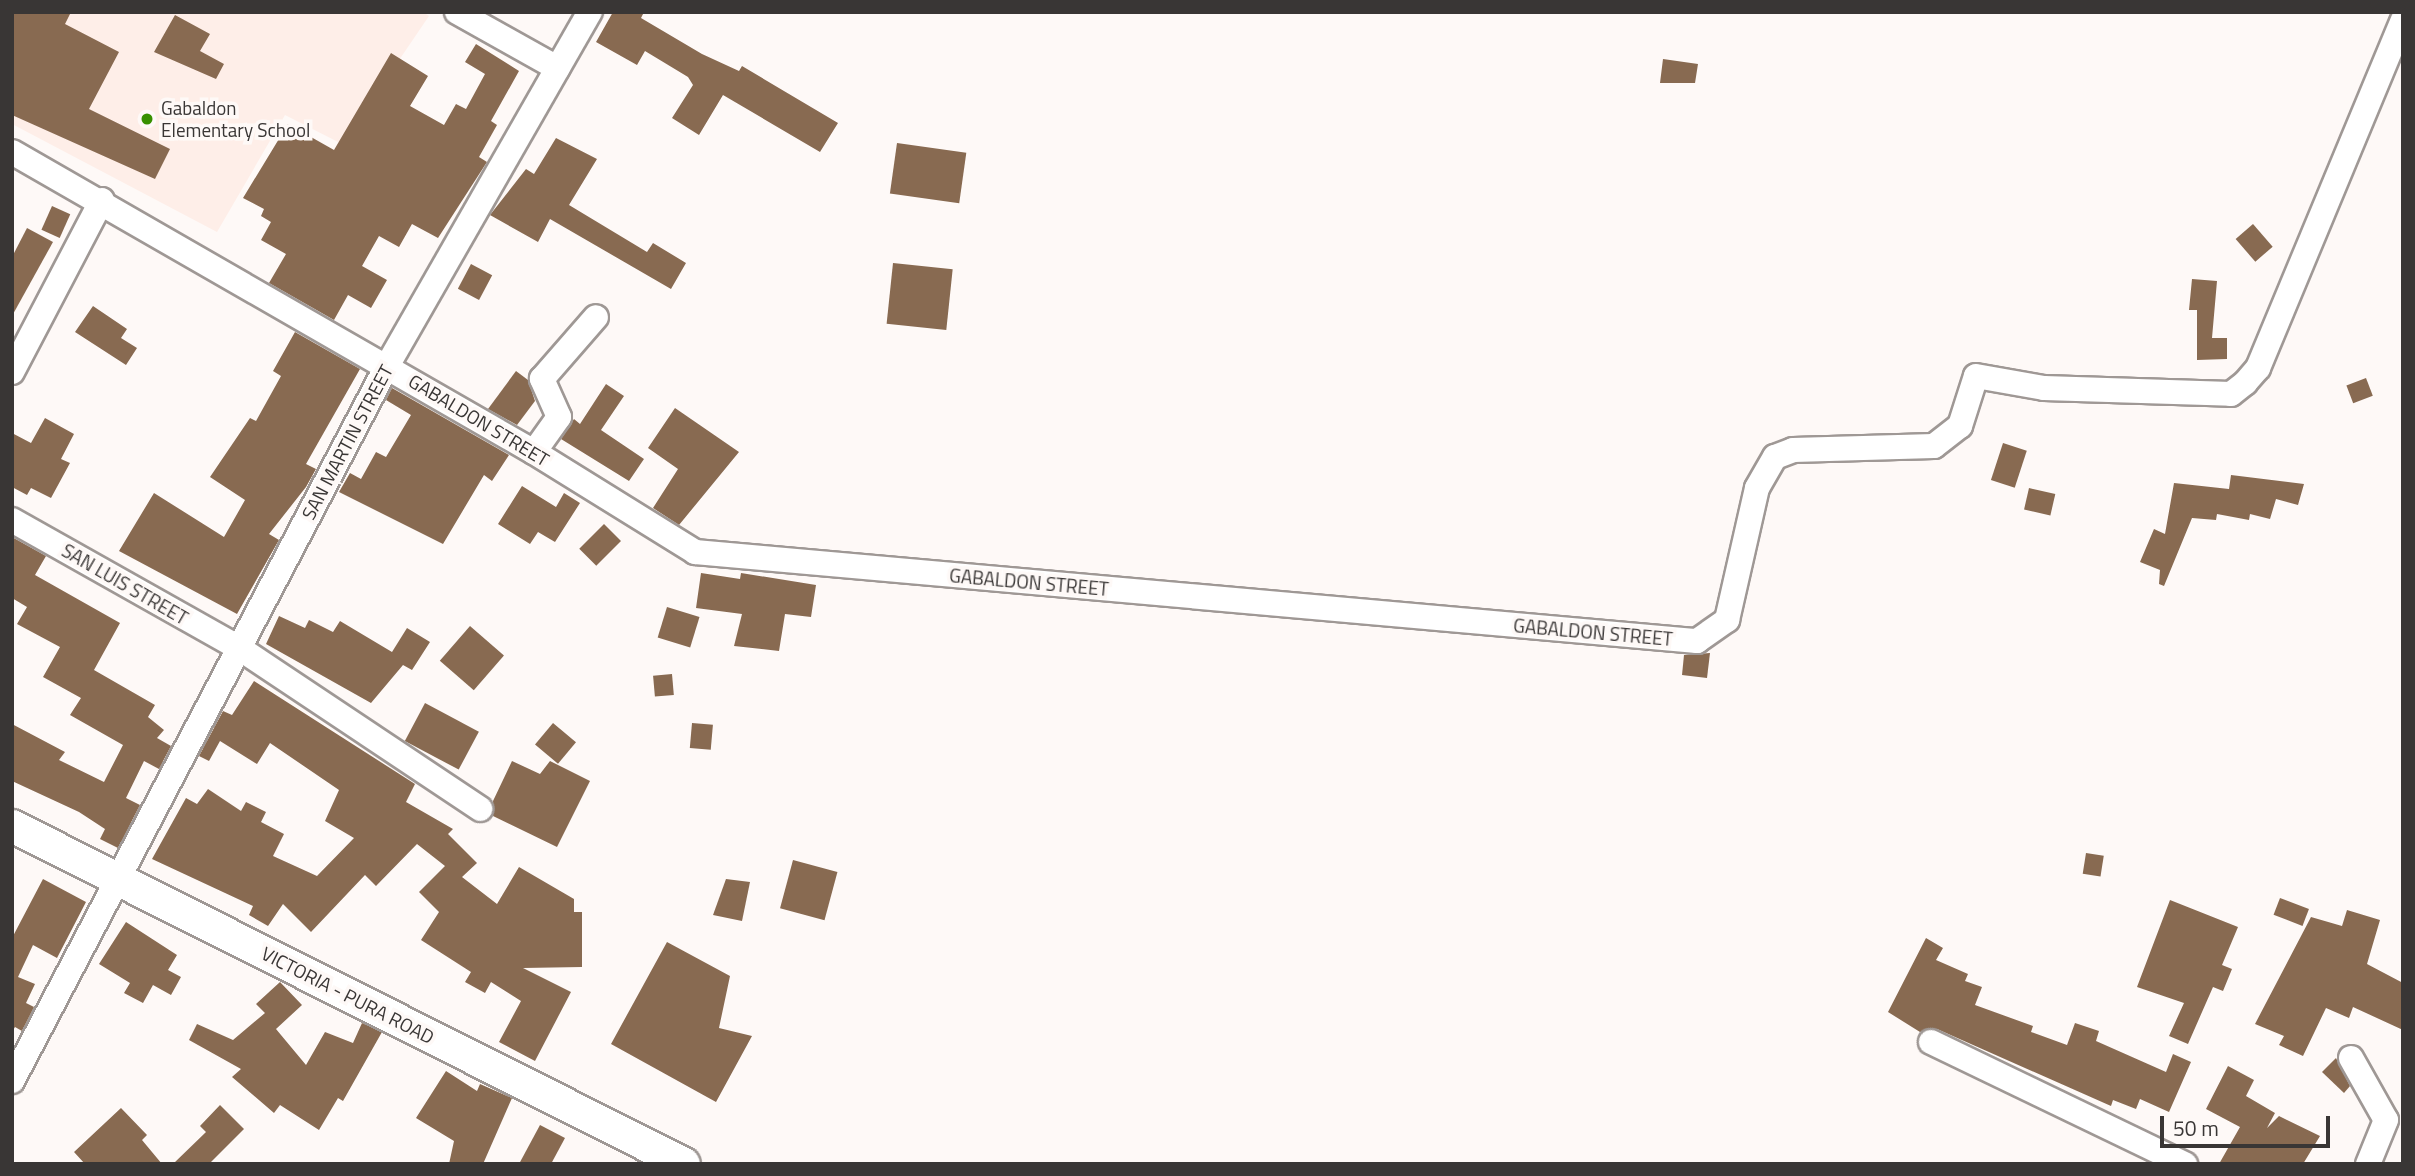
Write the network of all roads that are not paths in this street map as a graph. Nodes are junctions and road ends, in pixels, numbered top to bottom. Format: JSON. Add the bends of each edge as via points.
{"nodes":[{"id":1,"x":457,"y":12,"type":"edge"},
{"id":2,"x":590,"y":12,"type":"edge"},
{"id":3,"x":2403,"y":20,"type":"edge"},
{"id":4,"x":557,"y":68,"type":"junction"},
{"id":5,"x":12,"y":152,"type":"edge"},
{"id":6,"x":102,"y":200,"type":"junction"},
{"id":7,"x":596,"y":317,"type":"dead end"},
{"id":8,"x":387,"y":366,"type":"junction"},
{"id":9,"x":12,"y":372,"type":"edge"},
{"id":10,"x":534,"y":452,"type":"junction"},
{"id":11,"x":12,"y":520,"type":"edge"},
{"id":12,"x":239,"y":648,"type":"junction"},
{"id":13,"x":480,"y":809,"type":"dead end"},
{"id":14,"x":12,"y":826,"type":"edge"},
{"id":15,"x":116,"y":878,"type":"junction"},
{"id":16,"x":1931,"y":1042,"type":"dead end"},
{"id":17,"x":2351,"y":1058,"type":"dead end"},
{"id":18,"x":12,"y":1081,"type":"edge"},
{"id":19,"x":642,"y":1154,"type":"edge"},
{"id":20,"x":684,"y":1164,"type":"edge"},
{"id":21,"x":2185,"y":1164,"type":"edge"},
{"id":22,"x":2368,"y":1164,"type":"edge"}],
"edges":[{"from":1,"to":4,"type":"street"},
{"from":2,"to":4,"type":"street","name":"SAN MARTIN STREET"},
{"from":3,"to":10,"type":"street","name":"GABALDON STREET","via":[[2258,368],[2245,383],[2231,394],[2044,388],[1976,376],[1960,426],[1934,446],[1793,450],[1775,457],[1757,488],[1727,620],[1697,641],[695,552]]},
{"from":4,"to":8,"type":"street","name":"SAN MARTIN STREET"},
{"from":5,"to":6,"type":"street","name":"GABALDON STREET"},
{"from":6,"to":8,"type":"street","name":"GABALDON STREET"},
{"from":6,"to":9,"type":"street"},
{"from":7,"to":10,"type":"street","via":[[542,379],[559,417]]},
{"from":8,"to":10,"type":"street","name":"GABALDON STREET"},
{"from":8,"to":12,"type":"street","name":"SAN MARTIN STREET"},
{"from":11,"to":12,"type":"street","name":"SAN LUIS STREET"},
{"from":12,"to":13,"type":"street","name":"SAN LUIS STREET"},
{"from":12,"to":15,"type":"street","name":"SAN MARTIN STREET"},
{"from":14,"to":15,"type":"main road","name":"VICTORIA - PURA ROAD"},
{"from":15,"to":18,"type":"street","name":"SAN MARTIN STREET"},
{"from":15,"to":19,"type":"main road","name":"VICTORIA - PURA ROAD"},
{"from":16,"to":21,"type":"street"},
{"from":17,"to":22,"type":"street","via":[[2386,1120]]},
{"from":19,"to":20,"type":"main road","name":"VICTORIA - PURA ROAD"}]}
